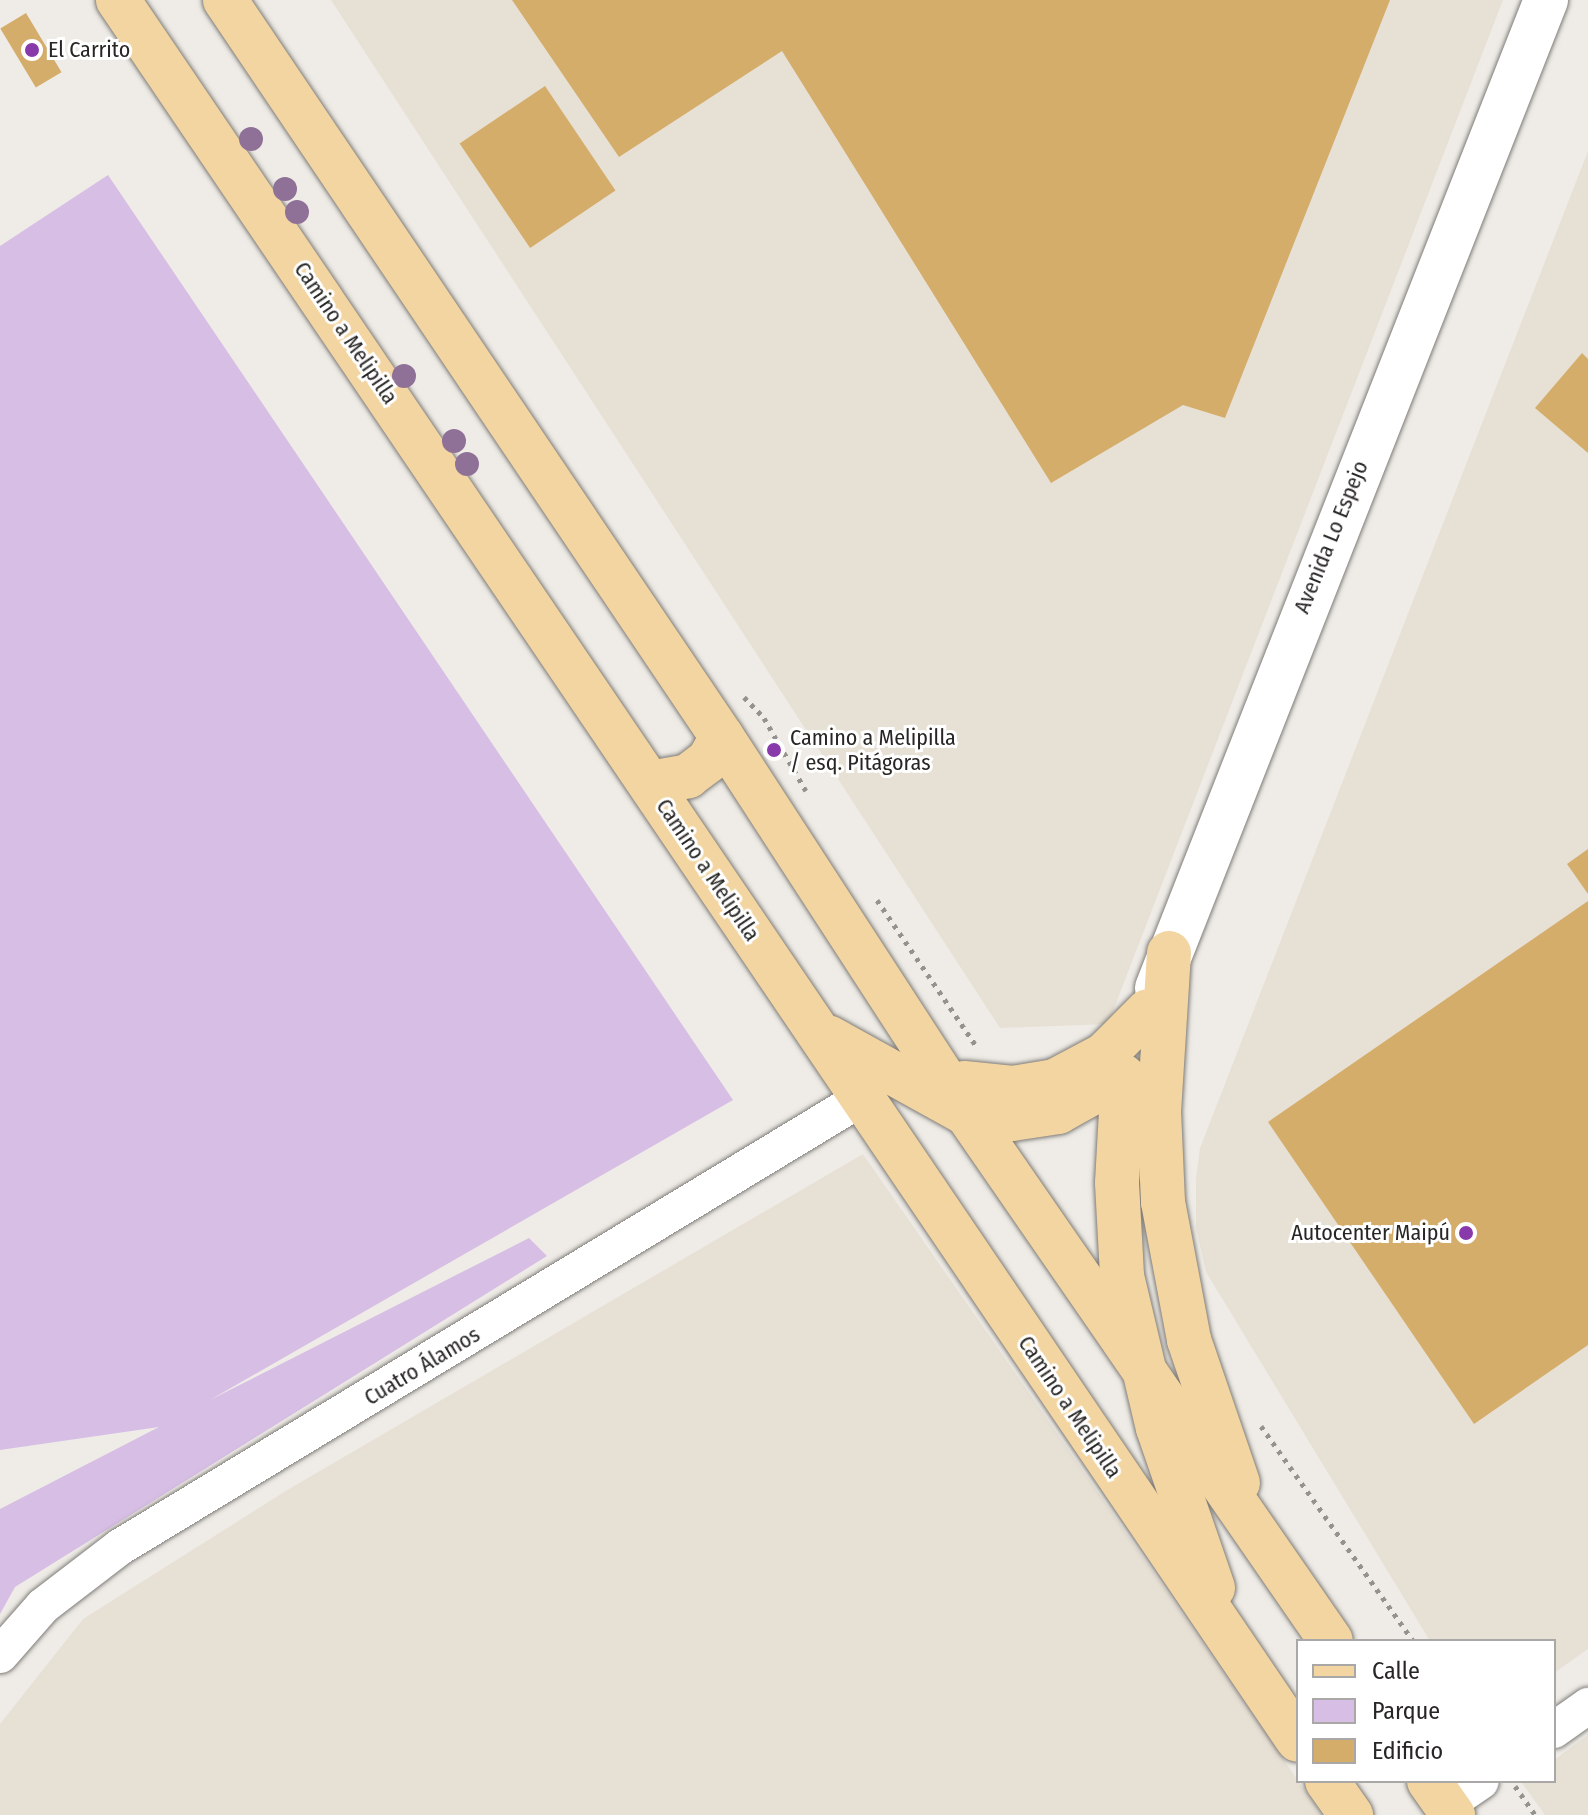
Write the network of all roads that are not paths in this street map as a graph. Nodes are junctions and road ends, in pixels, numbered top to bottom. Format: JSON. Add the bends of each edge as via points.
{"nodes":[{"id":1,"x":118,"y":0,"type":"edge"},
{"id":2,"x":225,"y":0,"type":"edge"},
{"id":3,"x":1546,"y":0,"type":"edge"},
{"id":4,"x":722,"y":737,"type":"junction"},
{"id":5,"x":650,"y":783,"type":"junction"},
{"id":6,"x":1169,"y":953,"type":"junction"},
{"id":7,"x":1148,"y":1011,"type":"junction"},
{"id":8,"x":816,"y":1029,"type":"junction"},
{"id":9,"x":1123,"y":1076,"type":"junction"},
{"id":10,"x":956,"y":1097,"type":"junction"},
{"id":11,"x":862,"y":1098,"type":"junction"},
{"id":12,"x":1142,"y":1371,"type":"junction"},
{"id":13,"x":1249,"y":1523,"type":"junction"},
{"id":14,"x":1330,"y":1639,"type":"edge"},
{"id":15,"x":0,"y":1655,"type":"edge"},
{"id":16,"x":1247,"y":1667,"type":"junction"},
{"id":17,"x":1588,"y":1706,"type":"edge"},
{"id":18,"x":1556,"y":1729,"type":"edge"},
{"id":19,"x":1296,"y":1737,"type":"edge"},
{"id":20,"x":1328,"y":1783,"type":"edge"},
{"id":21,"x":1351,"y":1815,"type":"edge"}],
"edges":[{"from":1,"to":5,"type":"main road","name":"Camino a Melipilla"},
{"from":2,"to":4,"type":"main road"},
{"from":3,"to":6,"type":"main road","name":"Avenida Lo Espejo"},
{"from":4,"to":5,"type":"main road","via":[[709,760],[688,776]]},
{"from":4,"to":10,"type":"main road"},
{"from":5,"to":8,"type":"main road","name":"Camino a Melipilla"},
{"from":6,"to":7,"type":"main road","name":"Avenida Lo Espejo"},
{"from":6,"to":13,"type":"main road","via":[[1159,1111],[1163,1202],[1189,1340]]},
{"from":7,"to":9,"type":"main road","name":"Avenida Lo Espejo"},
{"from":7,"to":10,"type":"main road","via":[[1104,1055],[1055,1081]]},
{"from":8,"to":10,"type":"main road"},
{"from":8,"to":11,"type":"main road","name":"Camino a Melipilla"},
{"from":9,"to":10,"type":"main road","via":[[1058,1112],[1012,1119]]},
{"from":9,"to":12,"type":"main road","via":[[1117,1183],[1120,1248]]},
{"from":10,"to":12,"type":"main road"},
{"from":11,"to":15,"type":"street","name":"Cuatro Álamos","via":[[132,1539],[43,1606]]},
{"from":11,"to":16,"type":"main road","name":"Camino a Melipilla"},
{"from":12,"to":13,"type":"main road"},
{"from":12,"to":16,"type":"main road","via":[[1181,1500]]},
{"from":13,"to":14,"type":"main road"},
{"from":16,"to":19,"type":"main road","name":"Camino a Melipilla"},
{"from":17,"to":18,"type":"street"},
{"from":20,"to":21,"type":"main road"}]}
